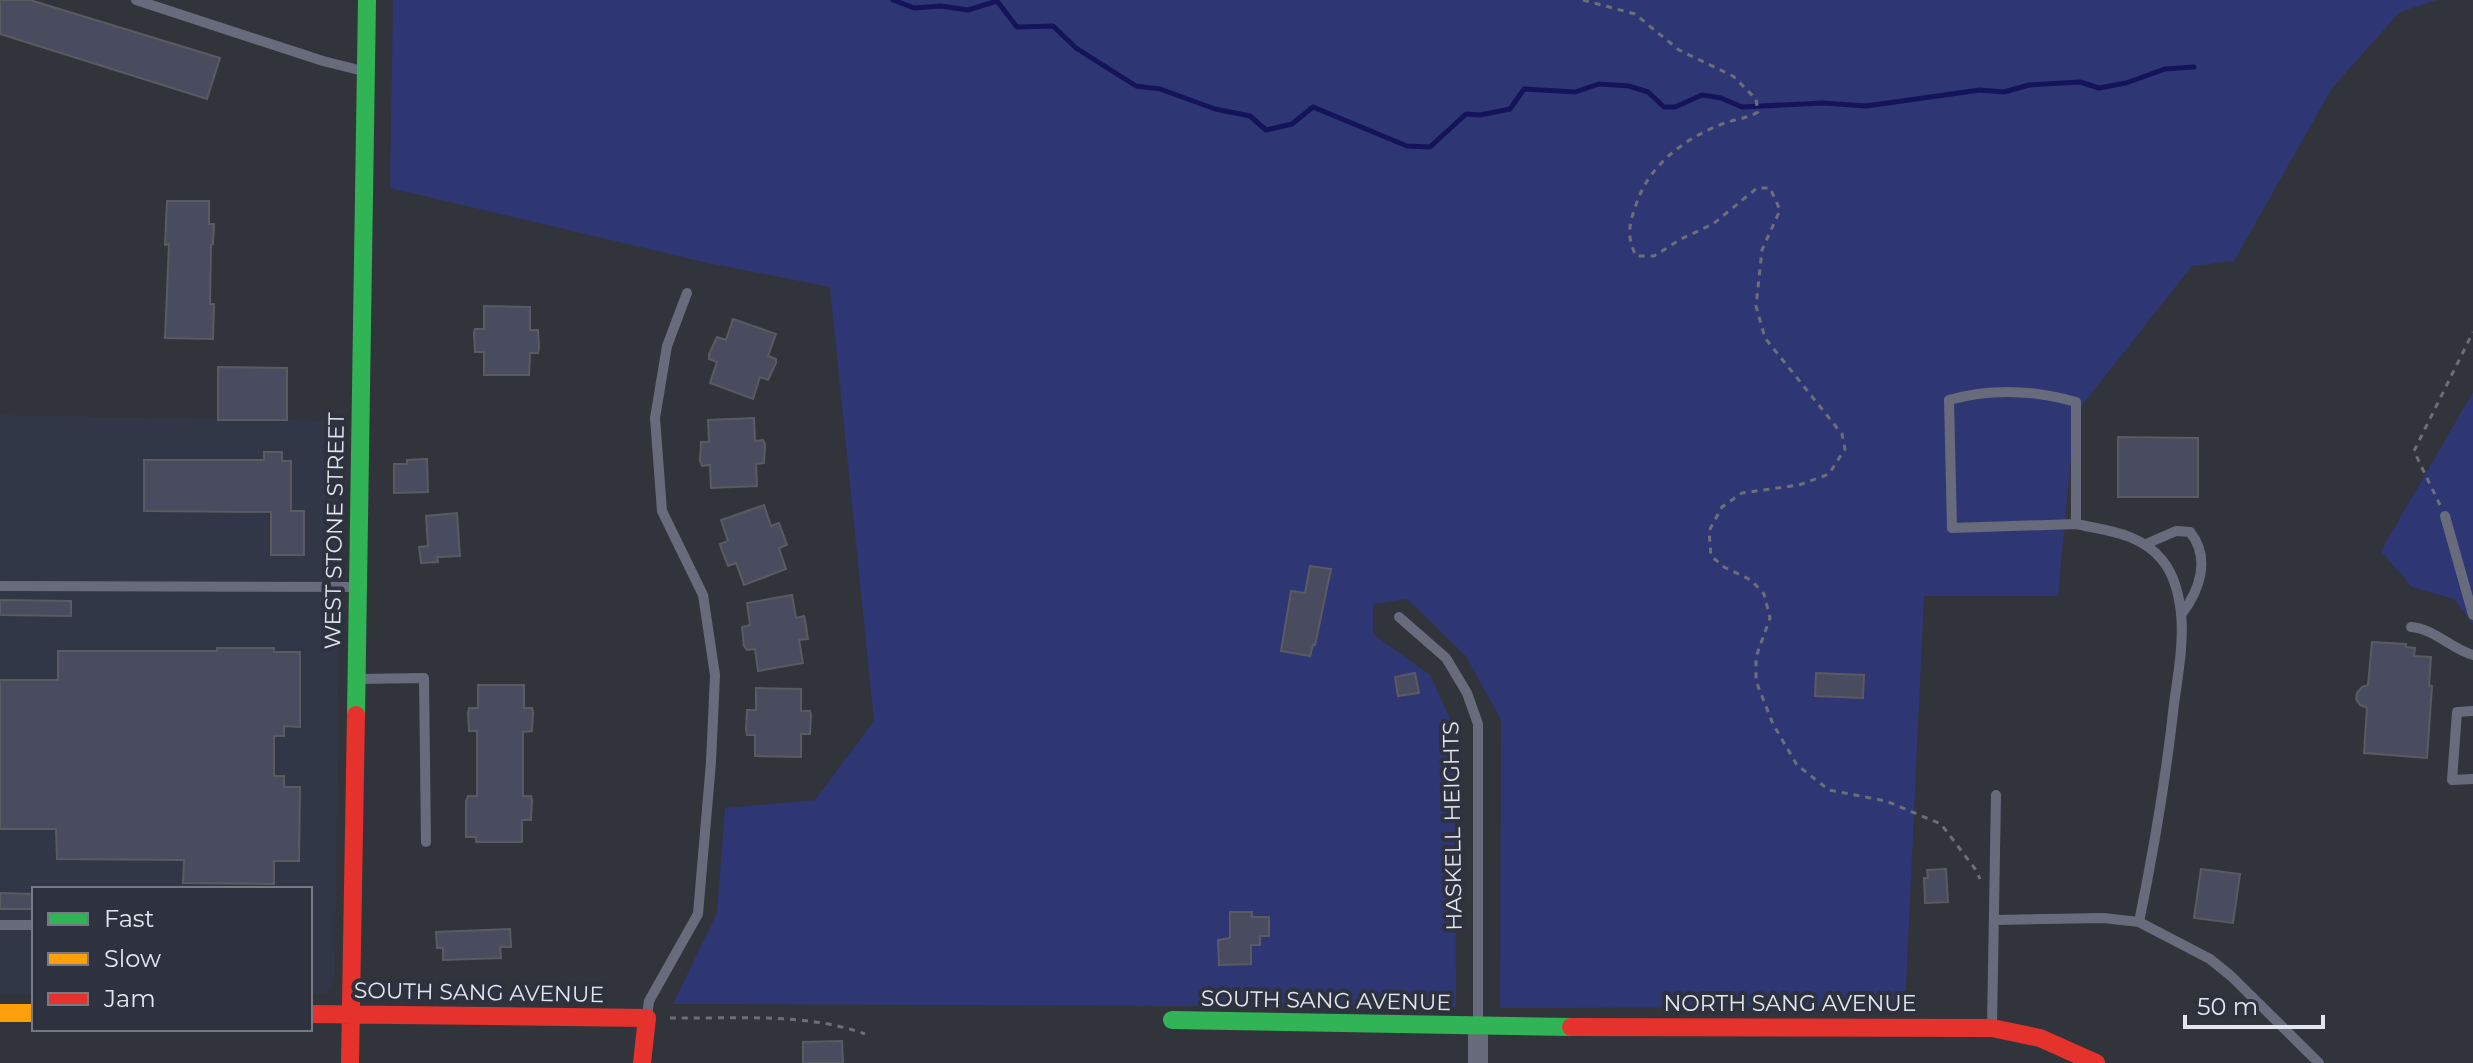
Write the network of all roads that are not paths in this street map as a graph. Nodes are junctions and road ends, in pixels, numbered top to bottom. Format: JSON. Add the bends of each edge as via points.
{"nodes":[{"id":1,"x":136,"y":0,"type":"edge"},
{"id":2,"x":367,"y":0,"type":"edge"},
{"id":3,"x":366,"y":71,"type":"junction"},
{"id":4,"x":687,"y":293,"type":"dead end"},
{"id":5,"x":2445,"y":516,"type":"road end"},
{"id":6,"x":2076,"y":524,"type":"junction"},
{"id":7,"x":2146,"y":544,"type":"junction"},
{"id":8,"x":0,"y":586,"type":"edge"},
{"id":9,"x":356,"y":587,"type":"junction"},
{"id":10,"x":2181,"y":615,"type":"junction"},
{"id":11,"x":2473,"y":615,"type":"edge"},
{"id":12,"x":1399,"y":617,"type":"dead end"},
{"id":13,"x":2411,"y":627,"type":"dead end"},
{"id":14,"x":2473,"y":655,"type":"edge"},
{"id":15,"x":356,"y":679,"type":"junction"},
{"id":16,"x":2473,"y":711,"type":"edge"},
{"id":17,"x":2473,"y":779,"type":"edge"},
{"id":18,"x":1996,"y":795,"type":"dead end"},
{"id":19,"x":426,"y":842,"type":"dead end"},
{"id":20,"x":1994,"y":920,"type":"junction"},
{"id":21,"x":2139,"y":922,"type":"junction"},
{"id":22,"x":0,"y":925,"type":"edge"},
{"id":23,"x":32,"y":925,"type":"edge"},
{"id":24,"x":0,"y":1013,"type":"edge"},
{"id":25,"x":32,"y":1013,"type":"edge"},
{"id":26,"x":312,"y":1014,"type":"edge"},
{"id":27,"x":350,"y":1015,"type":"junction"},
{"id":28,"x":647,"y":1018,"type":"junction"},
{"id":29,"x":1172,"y":1020,"type":"dead end"},
{"id":30,"x":1478,"y":1027,"type":"junction"},
{"id":31,"x":1992,"y":1028,"type":"junction"},
{"id":32,"x":350,"y":1063,"type":"edge"},
{"id":33,"x":642,"y":1063,"type":"edge"},
{"id":34,"x":1478,"y":1063,"type":"edge"},
{"id":35,"x":2096,"y":1063,"type":"edge"},
{"id":36,"x":2319,"y":1063,"type":"edge"}],
"edges":[{"from":1,"to":3,"type":"lane"},
{"from":2,"to":3,"type":"street","name":"WEST STONE STREET"},
{"from":3,"to":9,"type":"street","name":"WEST STONE STREET"},
{"from":4,"to":28,"type":"lane","via":[[667,346],[655,418],[662,511],[703,595],[715,675],[711,762],[698,914],[649,1001]]},
{"from":5,"to":11,"type":"lane"},
{"from":6,"to":6,"type":"lane","via":[[2076,402],[2012,391],[1949,400],[1952,528]]},
{"from":6,"to":7,"type":"lane","via":[[2126,534]]},
{"from":7,"to":10,"type":"lane","via":[[2165,563]]},
{"from":7,"to":10,"type":"lane","via":[[2176,531],[2190,532],[2200,545],[2202,571],[2194,598]]},
{"from":8,"to":9,"type":"lane"},
{"from":9,"to":15,"type":"street","name":"WEST STONE STREET"},
{"from":10,"to":21,"type":"lane","via":[[2161,815]]},
{"from":12,"to":30,"type":"lane","name":"HASKELL HEIGHTS","via":[[1446,658],[1478,724]]},
{"from":13,"to":14,"type":"lane"},
{"from":15,"to":19,"type":"lane","via":[[424,678]]},
{"from":15,"to":27,"type":"street","name":"WEST STONE STREET"},
{"from":16,"to":17,"type":"lane","via":[[2457,712],[2452,780]]},
{"from":18,"to":20,"type":"lane"},
{"from":20,"to":21,"type":"lane"},
{"from":20,"to":31,"type":"lane"},
{"from":21,"to":36,"type":"lane","via":[[2210,959]]},
{"from":22,"to":23,"type":"lane"},
{"from":24,"to":25,"type":"street"},
{"from":26,"to":27,"type":"street","name":"SOUTH SANG AVENUE"},
{"from":27,"to":28,"type":"street","name":"SOUTH SANG AVENUE"},
{"from":27,"to":32,"type":"street","name":"WEST STONE STREET"},
{"from":28,"to":33,"type":"street"},
{"from":29,"to":30,"type":"street","name":"SOUTH SANG AVENUE"},
{"from":30,"to":31,"type":"street","name":"NORTH SANG AVENUE"},
{"from":30,"to":34,"type":"street","name":"HASKELL HEIGHTS"},
{"from":31,"to":35,"type":"street","name":"NORTH SANG AVENUE","via":[[2040,1038]]}]}
